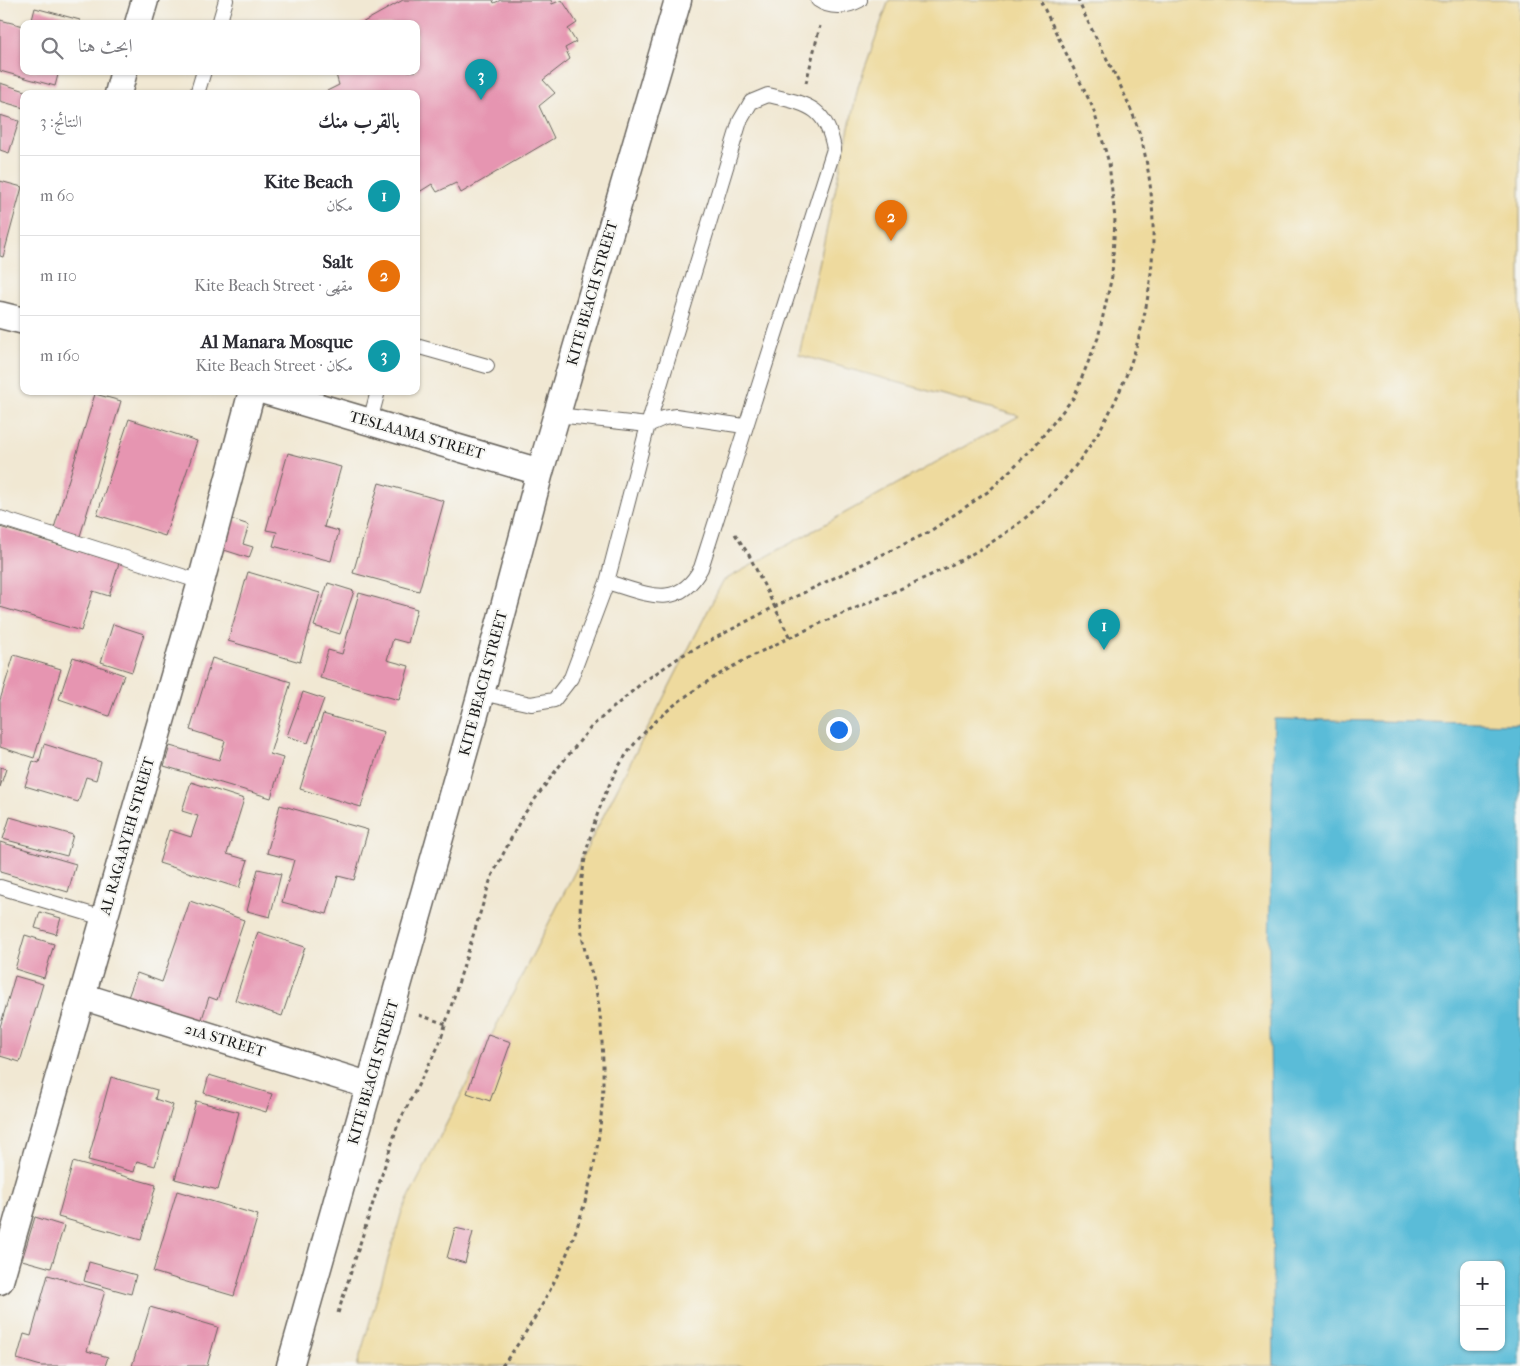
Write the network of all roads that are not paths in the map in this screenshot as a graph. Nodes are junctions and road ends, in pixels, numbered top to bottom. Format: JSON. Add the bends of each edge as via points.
{"nodes":[{"id":1,"x":145,"y":0,"type":"edge"},
{"id":2,"x":226,"y":0,"type":"edge"},
{"id":3,"x":678,"y":0,"type":"edge"},
{"id":4,"x":860,"y":0,"type":"edge"},
{"id":5,"x":822,"y":2,"type":"edge"},
{"id":6,"x":139,"y":20,"type":"edge"},
{"id":7,"x":220,"y":20,"type":"edge"},
{"id":8,"x":123,"y":75,"type":"edge"},
{"id":9,"x":203,"y":75,"type":"edge"},
{"id":10,"x":119,"y":90,"type":"edge"},
{"id":11,"x":198,"y":90,"type":"edge"},
{"id":12,"x":0,"y":315,"type":"edge"},
{"id":13,"x":20,"y":320,"type":"edge"},
{"id":14,"x":420,"y":347,"type":"edge"},
{"id":15,"x":487,"y":366,"type":"dead end"},
{"id":16,"x":251,"y":395,"type":"edge"},
{"id":17,"x":279,"y":395,"type":"edge"},
{"id":18,"x":377,"y":395,"type":"edge"},
{"id":19,"x":557,"y":415,"type":"junction"},
{"id":20,"x":370,"y":421,"type":"junction"},
{"id":21,"x":648,"y":425,"type":"junction"},
{"id":22,"x":744,"y":426,"type":"junction"},
{"id":23,"x":540,"y":472,"type":"junction"},
{"id":24,"x":0,"y":518,"type":"edge"},
{"id":25,"x":201,"y":582,"type":"junction"},
{"id":26,"x":607,"y":582,"type":"junction"},
{"id":27,"x":481,"y":693,"type":"junction"},
{"id":28,"x":0,"y":887,"type":"edge"},
{"id":29,"x":103,"y":918,"type":"junction"},
{"id":30,"x":81,"y":996,"type":"junction"},
{"id":31,"x":368,"y":1085,"type":"junction"},
{"id":32,"x":0,"y":1281,"type":"edge"},
{"id":33,"x":290,"y":1366,"type":"edge"}],
"edges":[{"from":1,"to":6,"type":"street"},
{"from":2,"to":7,"type":"lane"},
{"from":3,"to":19,"type":"street","name":"KITE BEACH STREET"},
{"from":4,"to":5,"type":"lane","via":[[848,6]]},
{"from":8,"to":10,"type":"street"},
{"from":9,"to":11,"type":"lane"},
{"from":12,"to":13,"type":"street"},
{"from":14,"to":15,"type":"lane"},
{"from":16,"to":25,"type":"street","name":"AL RAGAAYEH STREET"},
{"from":17,"to":20,"type":"street","name":"TESLAAMA STREET"},
{"from":18,"to":20,"type":"lane"},
{"from":19,"to":21,"type":"lane"},
{"from":19,"to":23,"type":"street","name":"KITE BEACH STREET"},
{"from":20,"to":23,"type":"street","name":"TESLAAMA STREET"},
{"from":21,"to":22,"type":"lane","via":[[676,416]]},
{"from":21,"to":22,"type":"lane","via":[[740,121],[751,102],[768,95],[802,103],[822,116],[831,132],[834,149]]},
{"from":21,"to":26,"type":"lane"},
{"from":22,"to":26,"type":"lane","via":[[701,568],[693,584],[679,594],[662,597]]},
{"from":23,"to":27,"type":"street","name":"KITE BEACH STREET"},
{"from":24,"to":25,"type":"lane"},
{"from":25,"to":29,"type":"street","name":"AL RAGAAYEH STREET"},
{"from":26,"to":27,"type":"lane","via":[[572,678],[554,700],[531,704]]},
{"from":27,"to":31,"type":"street","name":"KITE BEACH STREET"},
{"from":28,"to":29,"type":"lane"},
{"from":29,"to":30,"type":"street","name":"AL RAGAAYEH STREET"},
{"from":30,"to":31,"type":"street","name":"21A STREET"},
{"from":30,"to":32,"type":"street","name":"AL RAGAAYEH STREET"},
{"from":31,"to":33,"type":"street","name":"KITE BEACH STREET"}]}
